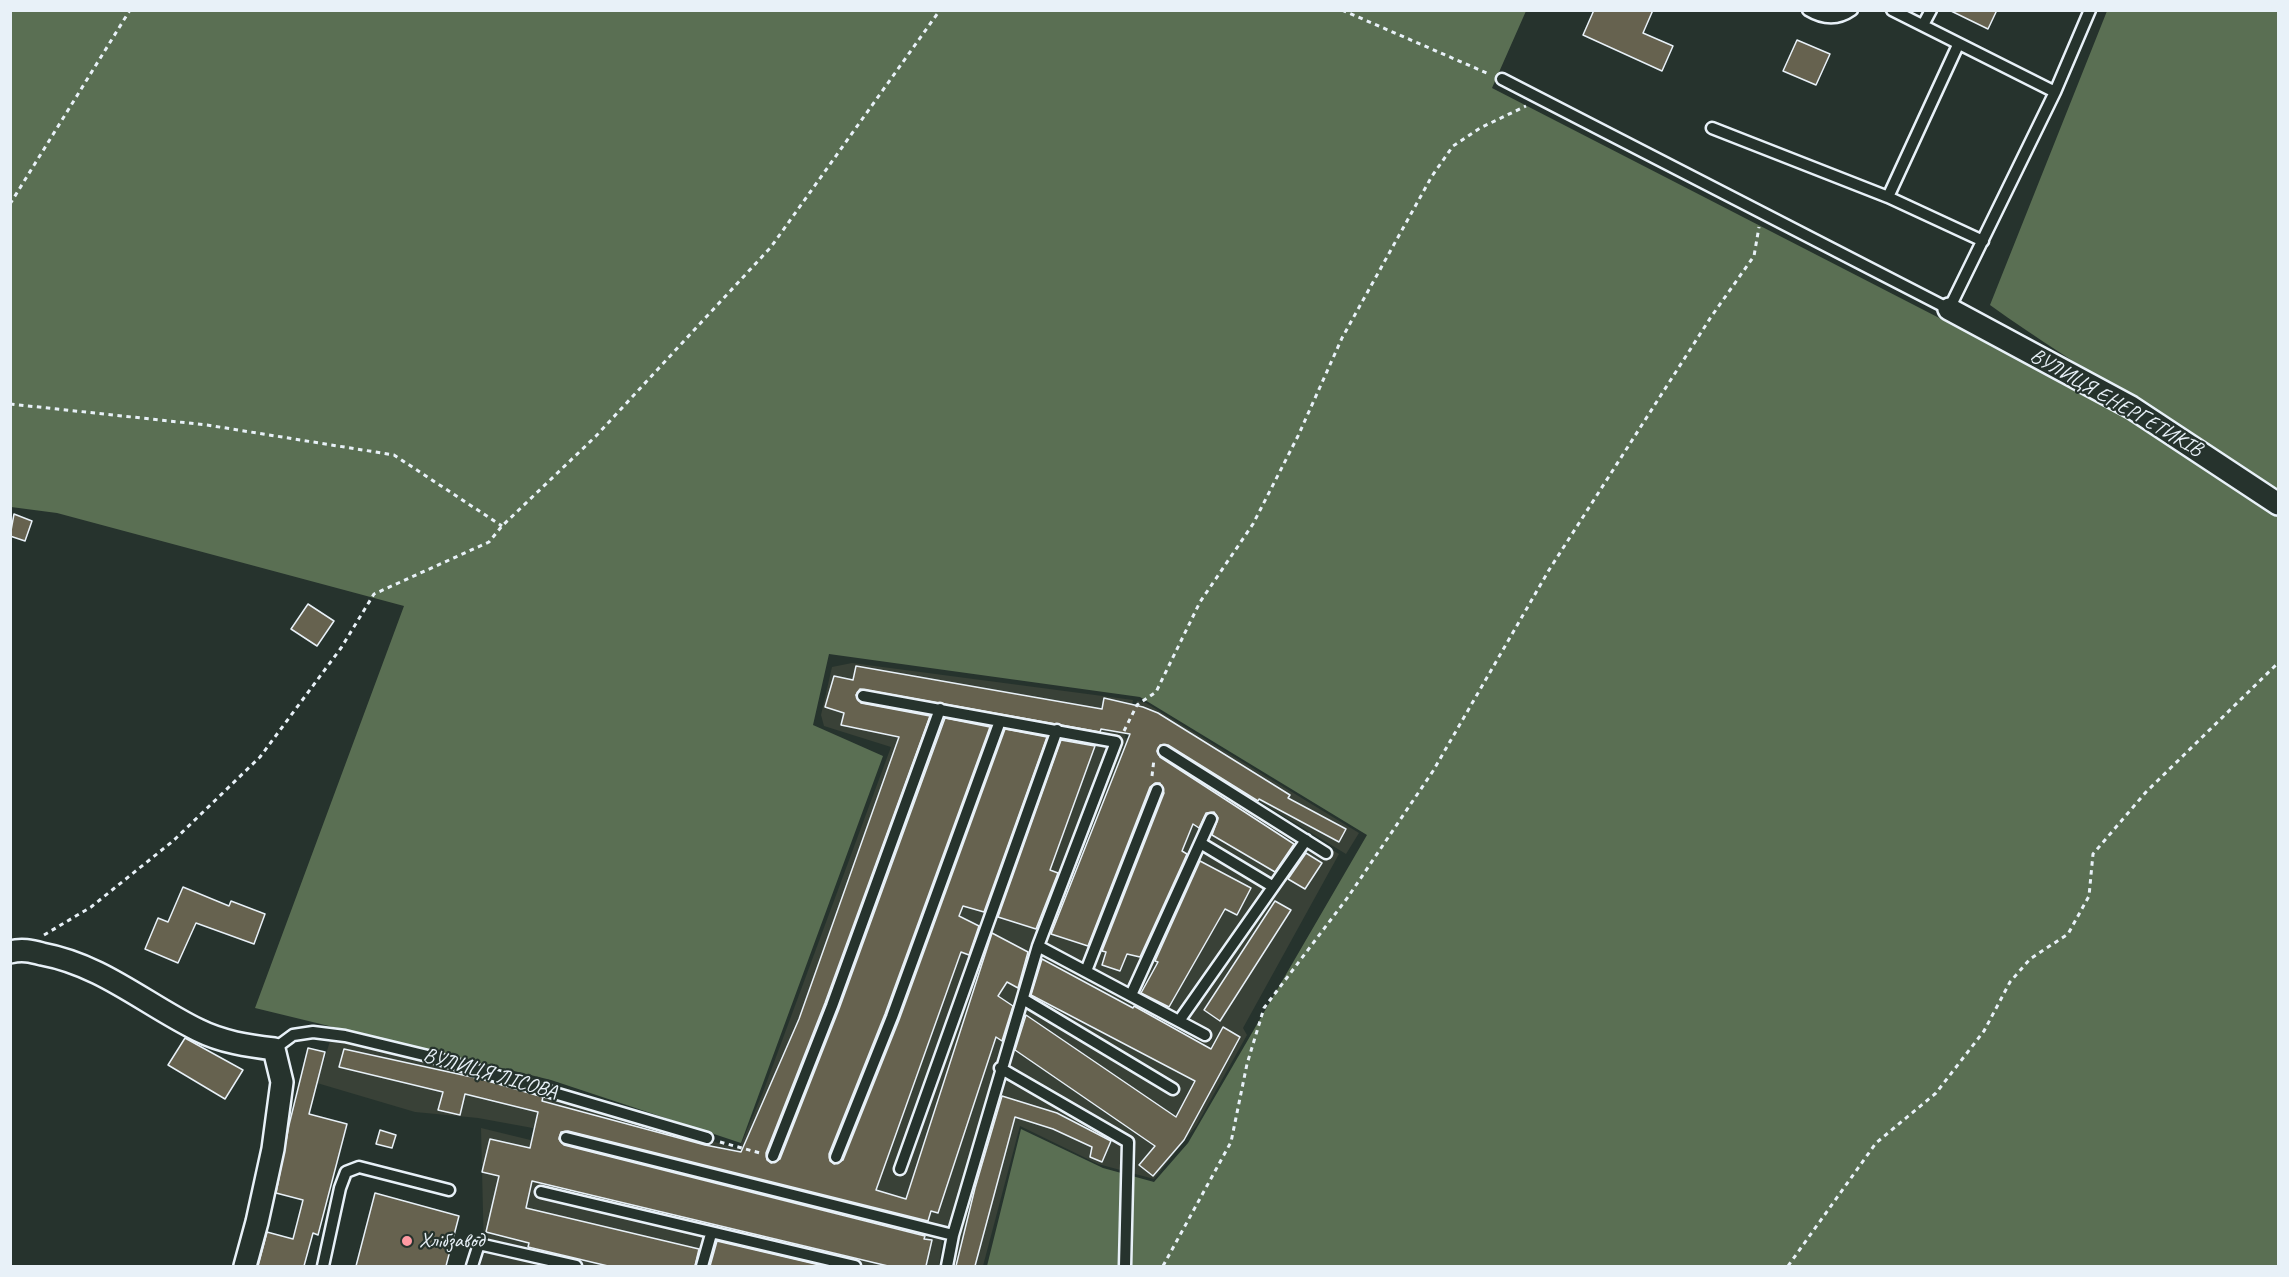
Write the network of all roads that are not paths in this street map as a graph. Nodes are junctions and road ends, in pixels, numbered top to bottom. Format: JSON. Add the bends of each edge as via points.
{"nodes":[{"id":1,"x":1808,"y":10,"type":"edge"},
{"id":2,"x":1852,"y":10,"type":"edge"},
{"id":3,"x":1892,"y":10,"type":"edge"},
{"id":4,"x":1931,"y":10,"type":"edge"},
{"id":5,"x":2090,"y":10,"type":"edge"},
{"id":6,"x":1923,"y":25,"type":"junction"},
{"id":7,"x":1958,"y":45,"type":"junction"},
{"id":8,"x":1502,"y":79,"type":"road end"},
{"id":9,"x":2055,"y":92,"type":"junction"},
{"id":10,"x":1712,"y":128,"type":"dead end"},
{"id":11,"x":1888,"y":197,"type":"junction"},
{"id":12,"x":1983,"y":241,"type":"junction"},
{"id":13,"x":1948,"y":309,"type":"junction"},
{"id":14,"x":2278,"y":504,"type":"edge"},
{"id":15,"x":864,"y":696,"type":"dead end"},
{"id":16,"x":940,"y":709,"type":"junction"},
{"id":17,"x":1000,"y":721,"type":"junction"},
{"id":18,"x":1057,"y":730,"type":"junction"},
{"id":19,"x":1164,"y":751,"type":"road end"},
{"id":20,"x":1157,"y":790,"type":"road end"},
{"id":21,"x":1211,"y":819,"type":"dead end"},
{"id":22,"x":1306,"y":840,"type":"junction"},
{"id":23,"x":1202,"y":844,"type":"junction"},
{"id":24,"x":1326,"y":853,"type":"dead end"},
{"id":25,"x":1272,"y":886,"type":"junction"},
{"id":26,"x":1038,"y":946,"type":"junction"},
{"id":27,"x":15,"y":951,"type":"edge"},
{"id":28,"x":1086,"y":971,"type":"junction"},
{"id":29,"x":1131,"y":995,"type":"junction"},
{"id":30,"x":1023,"y":999,"type":"junction"},
{"id":31,"x":1179,"y":1021,"type":"junction"},
{"id":32,"x":1205,"y":1035,"type":"dead end"},
{"id":33,"x":274,"y":1049,"type":"junction"},
{"id":34,"x":1000,"y":1068,"type":"junction"},
{"id":35,"x":1173,"y":1089,"type":"dead end"},
{"id":36,"x":567,"y":1138,"type":"dead end"},
{"id":37,"x":707,"y":1138,"type":"road end"},
{"id":38,"x":773,"y":1156,"type":"road end"},
{"id":39,"x":836,"y":1157,"type":"dead end"},
{"id":40,"x":900,"y":1170,"type":"dead end"},
{"id":41,"x":450,"y":1190,"type":"dead end"},
{"id":42,"x":542,"y":1192,"type":"dead end"},
{"id":43,"x":711,"y":1234,"type":"junction"},
{"id":44,"x":953,"y":1235,"type":"junction"},
{"id":45,"x":244,"y":1266,"type":"edge"},
{"id":46,"x":323,"y":1266,"type":"edge"},
{"id":47,"x":472,"y":1266,"type":"edge"},
{"id":48,"x":576,"y":1266,"type":"edge"},
{"id":49,"x":702,"y":1266,"type":"edge"},
{"id":50,"x":855,"y":1266,"type":"edge"},
{"id":51,"x":947,"y":1266,"type":"edge"},
{"id":52,"x":1125,"y":1266,"type":"edge"}],
"edges":[{"from":1,"to":2,"type":"lane","via":[[1834,18]]},
{"from":3,"to":6,"type":"lane"},
{"from":4,"to":6,"type":"lane"},
{"from":5,"to":9,"type":"lane"},
{"from":6,"to":7,"type":"lane"},
{"from":7,"to":9,"type":"lane"},
{"from":7,"to":11,"type":"lane"},
{"from":8,"to":13,"type":"lane"},
{"from":9,"to":12,"type":"lane"},
{"from":10,"to":11,"type":"lane"},
{"from":11,"to":12,"type":"lane"},
{"from":12,"to":13,"type":"lane"},
{"from":13,"to":14,"type":"street","name":"ВУЛИЦЯ ЕНЕРГЕТИКІВ","via":[[2131,407]]},
{"from":15,"to":16,"type":"lane"},
{"from":16,"to":17,"type":"lane"},
{"from":16,"to":38,"type":"lane"},
{"from":17,"to":18,"type":"lane"},
{"from":17,"to":39,"type":"lane","via":[[892,1017]]},
{"from":18,"to":26,"type":"lane","via":[[1116,742]]},
{"from":18,"to":40,"type":"lane"},
{"from":19,"to":22,"type":"lane"},
{"from":20,"to":28,"type":"lane"},
{"from":21,"to":23,"type":"lane"},
{"from":22,"to":24,"type":"lane"},
{"from":22,"to":25,"type":"lane"},
{"from":23,"to":25,"type":"lane"},
{"from":23,"to":29,"type":"lane"},
{"from":25,"to":31,"type":"lane"},
{"from":26,"to":28,"type":"lane"},
{"from":26,"to":30,"type":"lane"},
{"from":27,"to":33,"type":"street","via":[[65,958],[104,974],[199,1031],[237,1044]]},
{"from":28,"to":29,"type":"lane"},
{"from":29,"to":31,"type":"lane"},
{"from":30,"to":34,"type":"lane"},
{"from":30,"to":35,"type":"lane"},
{"from":31,"to":32,"type":"lane"},
{"from":33,"to":37,"type":"lane","name":"ВУЛИЦЯ ЛІСОВА","via":[[293,1035],[313,1032],[345,1036],[432,1057]]},
{"from":33,"to":45,"type":"street","via":[[282,1082],[273,1149]]},
{"from":34,"to":44,"type":"lane"},
{"from":34,"to":52,"type":"lane","via":[[1128,1142]]},
{"from":36,"to":44,"type":"lane"},
{"from":41,"to":46,"type":"lane","via":[[359,1167],[346,1172]]},
{"from":42,"to":43,"type":"lane"},
{"from":43,"to":49,"type":"lane"},
{"from":43,"to":50,"type":"lane"},
{"from":44,"to":51,"type":"lane"},
{"from":47,"to":48,"type":"lane","via":[[479,1244]]}]}
